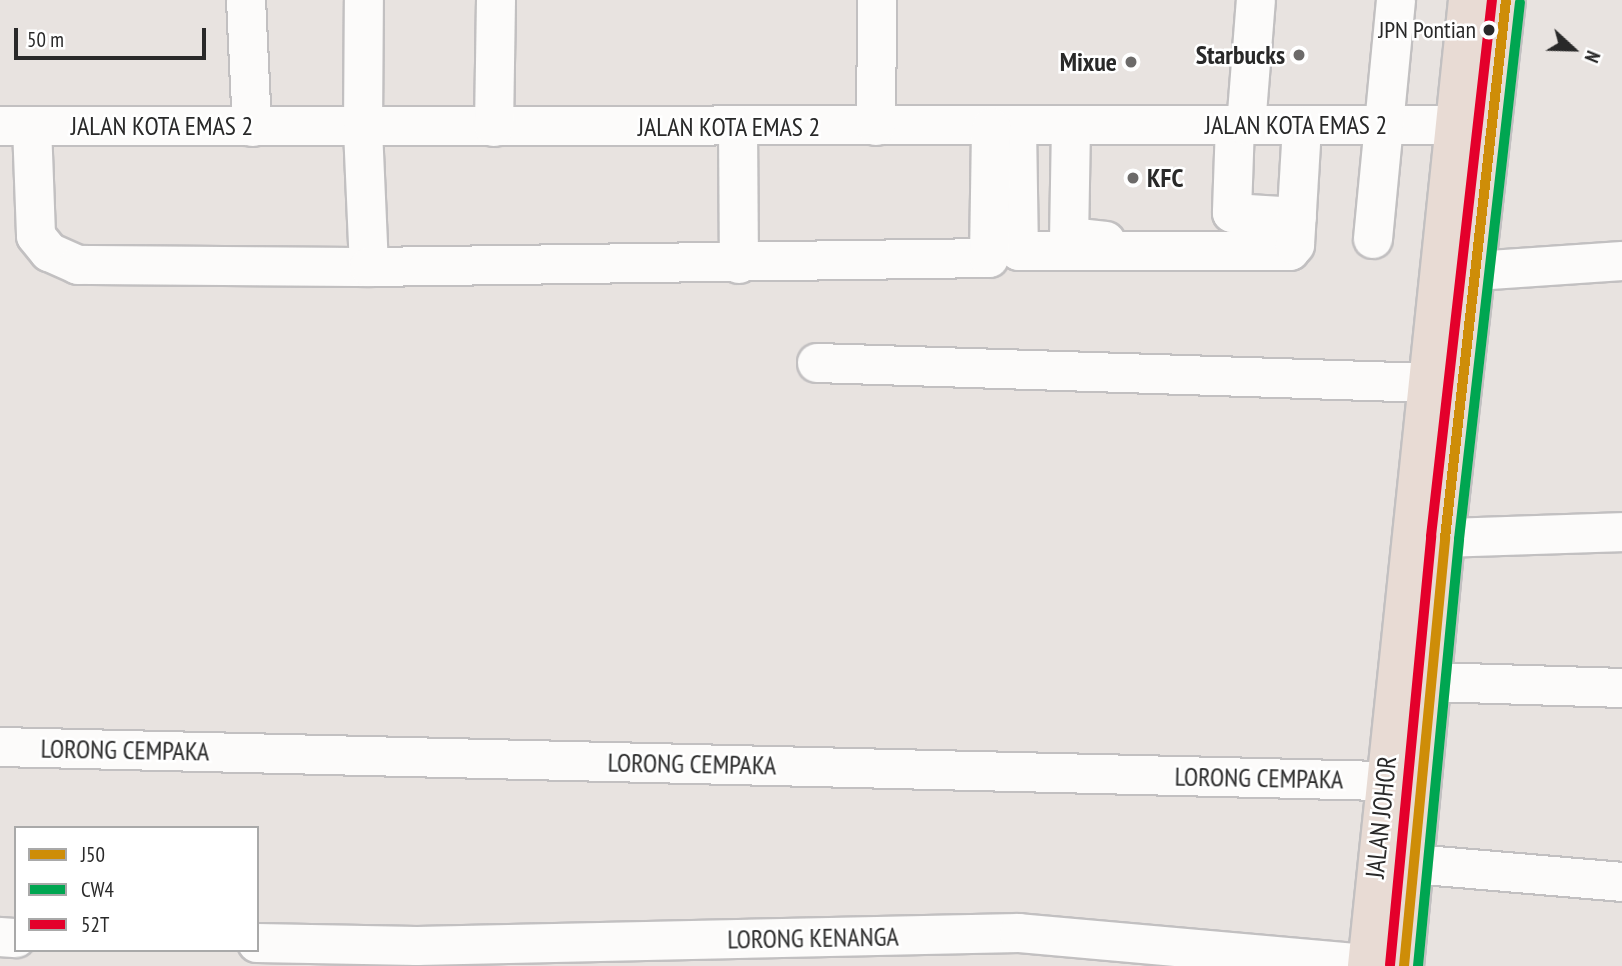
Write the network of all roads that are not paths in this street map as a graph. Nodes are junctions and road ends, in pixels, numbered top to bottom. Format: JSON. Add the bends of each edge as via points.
{"nodes":[{"id":1,"x":246,"y":0,"type":"edge"},
{"id":2,"x":364,"y":0,"type":"edge"},
{"id":3,"x":496,"y":0,"type":"edge"},
{"id":4,"x":877,"y":0,"type":"edge"},
{"id":5,"x":1256,"y":0,"type":"edge"},
{"id":6,"x":1396,"y":0,"type":"edge"},
{"id":7,"x":1468,"y":0,"type":"edge"},
{"id":8,"x":1506,"y":0,"type":"edge"},
{"id":9,"x":1301,"y":125,"type":"junction"},
{"id":10,"x":1383,"y":125,"type":"junction"},
{"id":11,"x":1458,"y":125,"type":"junction"},
{"id":12,"x":16,"y":126,"type":"edge"},
{"id":13,"x":876,"y":126,"type":"junction"},
{"id":14,"x":1071,"y":126,"type":"junction"},
{"id":15,"x":1240,"y":126,"type":"junction"},
{"id":16,"x":252,"y":127,"type":"junction"},
{"id":17,"x":494,"y":127,"type":"junction"},
{"id":18,"x":738,"y":127,"type":"junction"},
{"id":19,"x":1004,"y":127,"type":"junction"},
{"id":20,"x":363,"y":128,"type":"junction"},
{"id":21,"x":1017,"y":170,"type":"junction"},
{"id":22,"x":1070,"y":170,"type":"junction"},
{"id":23,"x":1297,"y":217,"type":"junction"},
{"id":24,"x":1373,"y":239,"type":"dead end"},
{"id":25,"x":1244,"y":251,"type":"junction"},
{"id":26,"x":1622,"y":261,"type":"edge"},
{"id":27,"x":739,"y":264,"type":"junction"},
{"id":28,"x":369,"y":267,"type":"junction"},
{"id":29,"x":1476,"y":271,"type":"junction"},
{"id":30,"x":817,"y":363,"type":"dead end"},
{"id":31,"x":1431,"y":383,"type":"junction"},
{"id":32,"x":1622,"y":532,"type":"edge"},
{"id":33,"x":1445,"y":538,"type":"junction"},
{"id":34,"x":1432,"y":682,"type":"junction"},
{"id":35,"x":1622,"y":688,"type":"edge"},
{"id":36,"x":0,"y":747,"type":"edge"},
{"id":37,"x":1384,"y":781,"type":"junction"},
{"id":38,"x":1413,"y":864,"type":"junction"},
{"id":39,"x":1622,"y":882,"type":"edge"},
{"id":40,"x":259,"y":943,"type":"edge"},
{"id":41,"x":1379,"y":965,"type":"edge"}],
"edges":[{"from":1,"to":16,"type":"street"},
{"from":2,"to":20,"type":"street"},
{"from":3,"to":17,"type":"street"},
{"from":4,"to":13,"type":"street"},
{"from":5,"to":15,"type":"street"},
{"from":6,"to":10,"type":"street"},
{"from":7,"to":11,"type":"highway","name":"JALAN JOHOR"},
{"from":8,"to":29,"type":"highway","name":"JALAN JOHOR"},
{"from":9,"to":10,"type":"street","name":"JALAN KOTA EMAS 2"},
{"from":9,"to":15,"type":"street","name":"JALAN KOTA EMAS 2"},
{"from":9,"to":23,"type":"street"},
{"from":10,"to":11,"type":"street","name":"JALAN KOTA EMAS 2"},
{"from":10,"to":24,"type":"street"},
{"from":11,"to":31,"type":"highway","name":"JALAN JOHOR"},
{"from":12,"to":16,"type":"street","name":"JALAN KOTA EMAS 2"},
{"from":12,"to":28,"type":"street","via":[[36,236],[49,252],[78,265]]},
{"from":13,"to":18,"type":"street","name":"JALAN KOTA EMAS 2"},
{"from":13,"to":19,"type":"street","name":"JALAN KOTA EMAS 2"},
{"from":14,"to":15,"type":"street","name":"JALAN KOTA EMAS 2"},
{"from":14,"to":19,"type":"street","name":"JALAN KOTA EMAS 2"},
{"from":14,"to":22,"type":"street"},
{"from":15,"to":23,"type":"street","via":[[1232,213]]},
{"from":16,"to":20,"type":"street","name":"JALAN KOTA EMAS 2"},
{"from":17,"to":18,"type":"street","name":"JALAN KOTA EMAS 2"},
{"from":17,"to":20,"type":"street","name":"JALAN KOTA EMAS 2"},
{"from":18,"to":27,"type":"street"},
{"from":19,"to":21,"type":"street"},
{"from":19,"to":27,"type":"street","via":[[989,258]]},
{"from":20,"to":28,"type":"street"},
{"from":21,"to":22,"type":"street"},
{"from":21,"to":25,"type":"street","via":[[1019,251]]},
{"from":22,"to":25,"type":"street","via":[[1072,241],[1232,241]]},
{"from":23,"to":25,"type":"street","via":[[1294,250]]},
{"from":26,"to":29,"type":"street"},
{"from":27,"to":28,"type":"street"},
{"from":29,"to":33,"type":"highway","name":"JALAN JOHOR"},
{"from":30,"to":31,"type":"street"},
{"from":31,"to":37,"type":"highway","name":"JALAN JOHOR"},
{"from":32,"to":33,"type":"street"},
{"from":33,"to":34,"type":"highway","name":"JALAN JOHOR"},
{"from":34,"to":35,"type":"street"},
{"from":34,"to":38,"type":"highway","name":"JALAN JOHOR"},
{"from":36,"to":37,"type":"street","name":"LORONG CEMPAKA"},
{"from":37,"to":41,"type":"highway","name":"JALAN JOHOR"},
{"from":38,"to":39,"type":"street"},
{"from":38,"to":41,"type":"highway","name":"JALAN JOHOR"},
{"from":40,"to":41,"type":"street","name":"LORONG KENANGA","via":[[416,946],[1019,933]]}]}
